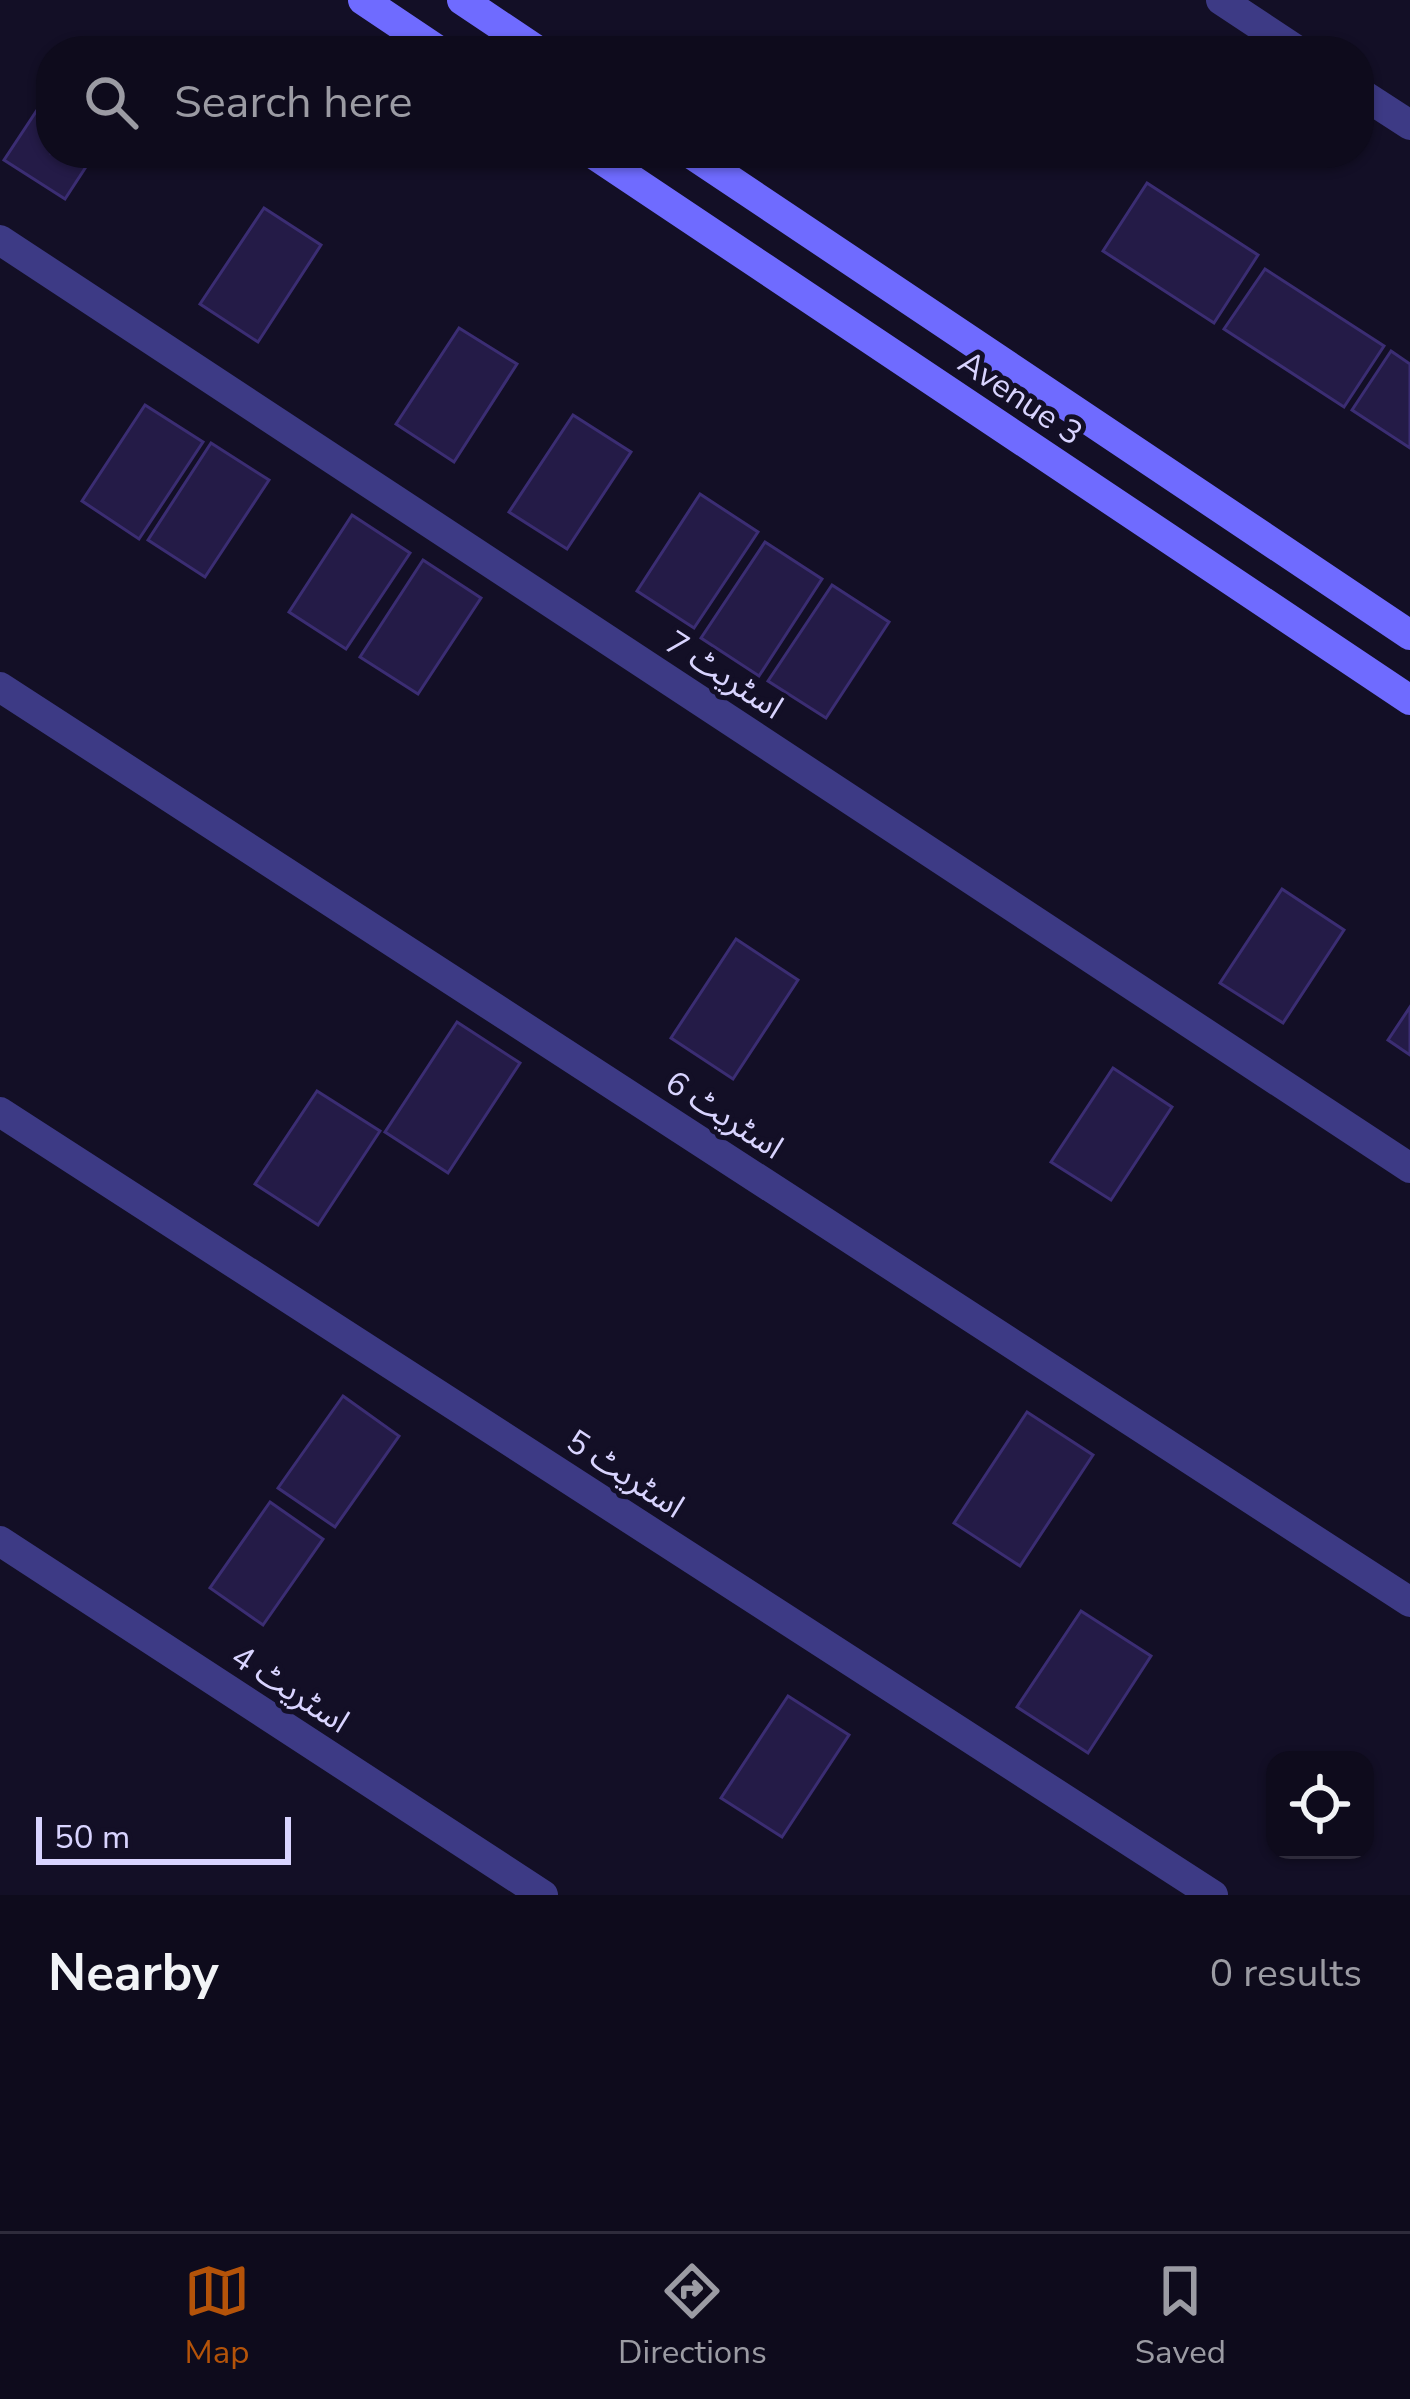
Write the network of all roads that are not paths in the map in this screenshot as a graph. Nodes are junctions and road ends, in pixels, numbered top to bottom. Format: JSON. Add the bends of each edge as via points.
{"nodes":[{"id":1,"x":363,"y":0,"type":"edge"},
{"id":2,"x":462,"y":0,"type":"edge"},
{"id":3,"x":1221,"y":0,"type":"edge"},
{"id":4,"x":417,"y":36,"type":"edge"},
{"id":5,"x":516,"y":36,"type":"edge"},
{"id":6,"x":1275,"y":36,"type":"edge"},
{"id":7,"x":1374,"y":102,"type":"edge"},
{"id":8,"x":1410,"y":125,"type":"edge"},
{"id":9,"x":614,"y":168,"type":"edge"},
{"id":10,"x":712,"y":168,"type":"edge"},
{"id":11,"x":0,"y":240,"type":"edge"},
{"id":12,"x":1410,"y":635,"type":"edge"},
{"id":13,"x":0,"y":687,"type":"edge"},
{"id":14,"x":1410,"y":700,"type":"edge"},
{"id":15,"x":0,"y":1112,"type":"edge"},
{"id":16,"x":1410,"y":1168,"type":"edge"},
{"id":17,"x":0,"y":1541,"type":"edge"},
{"id":18,"x":1410,"y":1602,"type":"edge"},
{"id":19,"x":543,"y":1895,"type":"edge"},
{"id":20,"x":1213,"y":1895,"type":"edge"}],
"edges":[{"from":1,"to":4,"type":"main road"},
{"from":2,"to":5,"type":"main road"},
{"from":3,"to":6,"type":"street"},
{"from":7,"to":8,"type":"street"},
{"from":9,"to":14,"type":"main road","name":"Avenue 3"},
{"from":10,"to":12,"type":"main road","name":"Avenue 3"},
{"from":11,"to":16,"type":"street","name":"اسٹریٹ 7"},
{"from":13,"to":18,"type":"street","name":"اسٹریٹ 6"},
{"from":15,"to":20,"type":"street","name":"اسٹریٹ 5"},
{"from":17,"to":19,"type":"street","name":"اسٹریٹ 4"}]}
